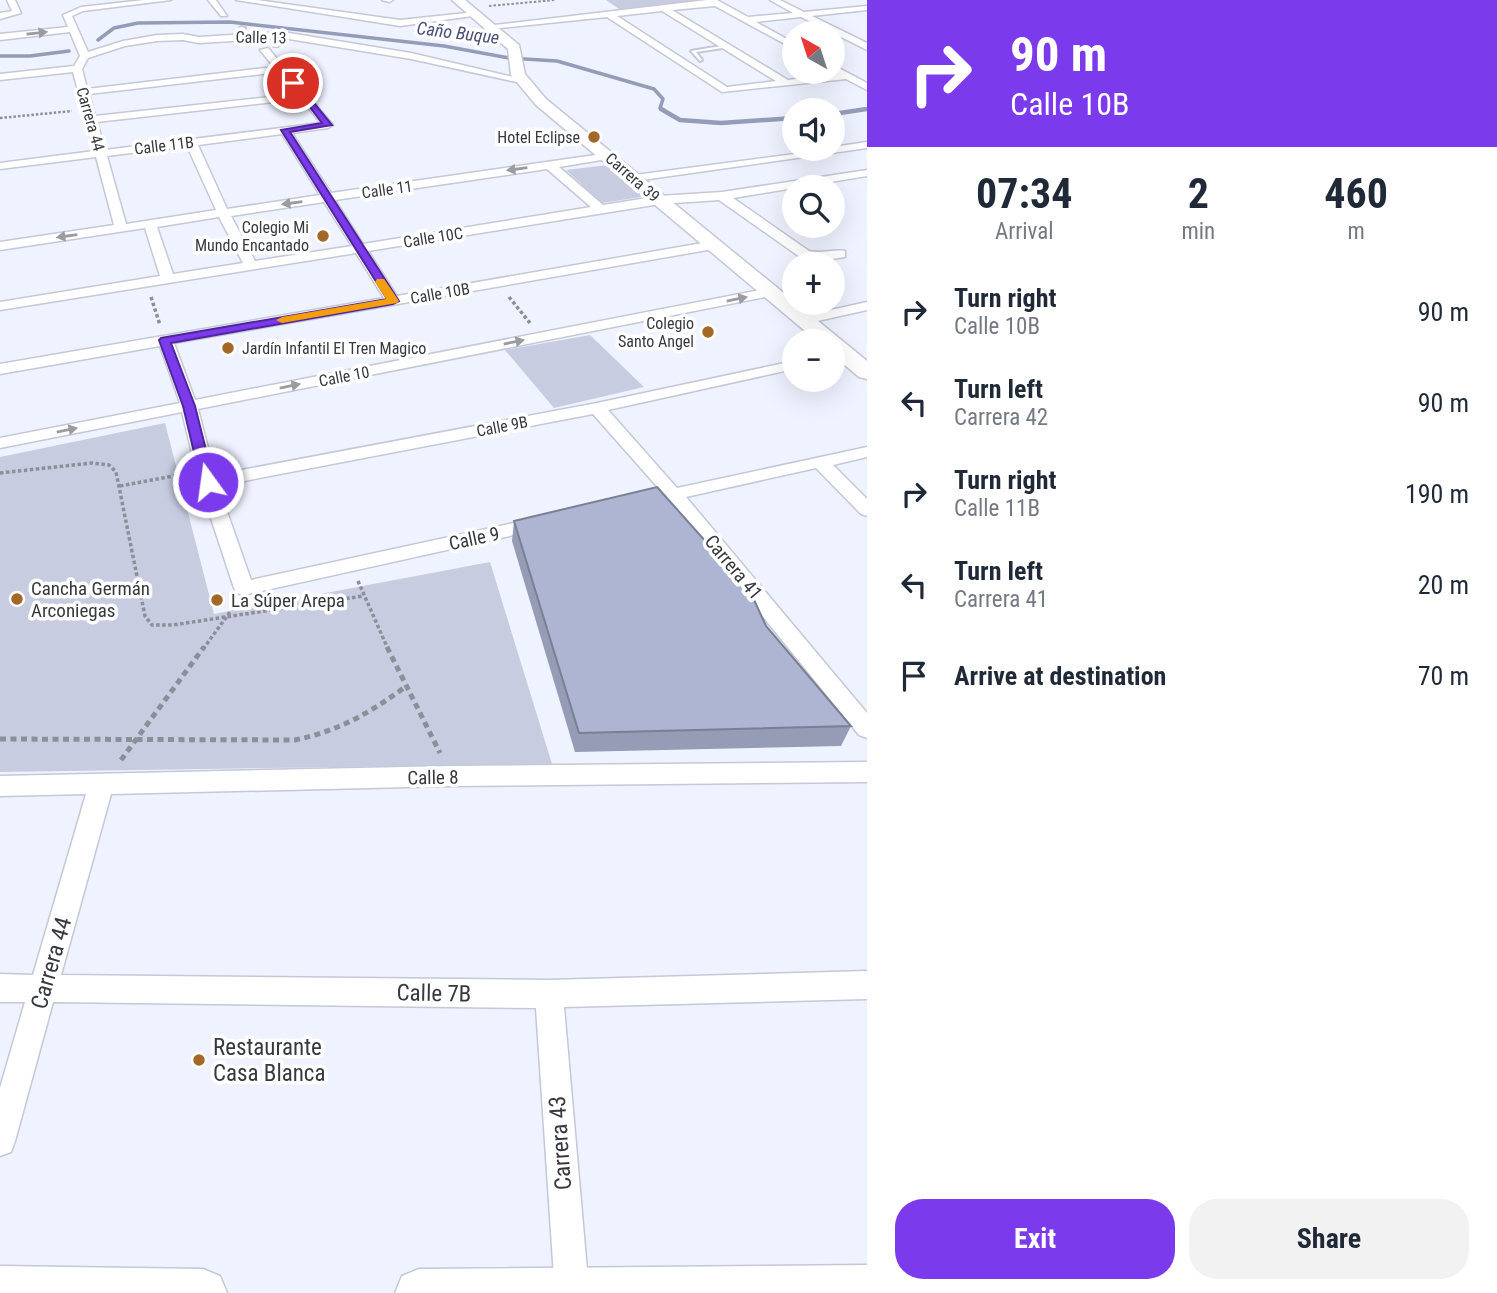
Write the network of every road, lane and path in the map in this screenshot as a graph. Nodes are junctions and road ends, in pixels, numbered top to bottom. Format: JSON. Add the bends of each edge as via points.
{"nodes":[{"id":1,"x":11,"y":0,"type":"edge"},
{"id":2,"x":167,"y":0,"type":"edge"},
{"id":3,"x":212,"y":0,"type":"edge"},
{"id":4,"x":240,"y":0,"type":"edge"},
{"id":5,"x":336,"y":0,"type":"edge"},
{"id":6,"x":555,"y":0,"type":"edge"},
{"id":7,"x":774,"y":0,"type":"edge"},
{"id":8,"x":833,"y":0,"type":"edge"},
{"id":9,"x":129,"y":2,"type":"edge"},
{"id":10,"x":714,"y":2,"type":"edge"},
{"id":11,"x":467,"y":8,"type":"edge"},
{"id":12,"x":867,"y":8,"type":"edge"},
{"id":13,"x":664,"y":9,"type":"junction"},
{"id":14,"x":853,"y":9,"type":"junction"},
{"id":15,"x":612,"y":10,"type":"junction"},
{"id":16,"x":224,"y":14,"type":"dead end"},
{"id":17,"x":803,"y":14,"type":"junction"},
{"id":18,"x":0,"y":16,"type":"edge"},
{"id":19,"x":355,"y":16,"type":"junction"},
{"id":20,"x":867,"y":16,"type":"edge"},
{"id":21,"x":135,"y":17,"type":"dead end"},
{"id":22,"x":747,"y":20,"type":"junction"},
{"id":23,"x":490,"y":26,"type":"junction"},
{"id":24,"x":243,"y":28,"type":"dead end"},
{"id":25,"x":74,"y":29,"type":"junction"},
{"id":26,"x":283,"y":35,"type":"junction"},
{"id":27,"x":234,"y":36,"type":"junction"},
{"id":28,"x":0,"y":37,"type":"edge"},
{"id":29,"x":157,"y":38,"type":"junction"},
{"id":30,"x":782,"y":39,"type":"edge"},
{"id":31,"x":782,"y":40,"type":"edge"},
{"id":32,"x":761,"y":43,"type":"dead end"},
{"id":33,"x":276,"y":45,"type":"dead end"},
{"id":34,"x":738,"y":45,"type":"dead end"},
{"id":35,"x":727,"y":46,"type":"junction"},
{"id":36,"x":867,"y":47,"type":"edge"},
{"id":37,"x":174,"y":49,"type":"dead end"},
{"id":38,"x":265,"y":50,"type":"dead end"},
{"id":39,"x":867,"y":55,"type":"edge"},
{"id":40,"x":85,"y":57,"type":"junction"},
{"id":41,"x":856,"y":57,"type":"dead end"},
{"id":42,"x":700,"y":60,"type":"dead end"},
{"id":43,"x":77,"y":69,"type":"junction"},
{"id":44,"x":282,"y":69,"type":"junction"},
{"id":45,"x":847,"y":76,"type":"edge"},
{"id":46,"x":0,"y":77,"type":"edge"},
{"id":47,"x":521,"y":80,"type":"junction"},
{"id":48,"x":782,"y":80,"type":"edge"},
{"id":49,"x":782,"y":83,"type":"edge"},
{"id":50,"x":867,"y":87,"type":"edge"},
{"id":51,"x":83,"y":92,"type":"junction"},
{"id":52,"x":304,"y":96,"type":"junction"},
{"id":53,"x":89,"y":114,"type":"junction"},
{"id":54,"x":0,"y":118,"type":"edge"},
{"id":55,"x":285,"y":130,"type":"junction"},
{"id":56,"x":191,"y":142,"type":"junction"},
{"id":57,"x":867,"y":145,"type":"edge"},
{"id":58,"x":101,"y":153,"type":"junction"},
{"id":59,"x":609,"y":156,"type":"junction"},
{"id":60,"x":781,"y":157,"type":"junction"},
{"id":61,"x":550,"y":164,"type":"junction"},
{"id":62,"x":792,"y":165,"type":"dead end"},
{"id":63,"x":0,"y":166,"type":"edge"},
{"id":64,"x":803,"y":173,"type":"dead end"},
{"id":65,"x":867,"y":173,"type":"edge"},
{"id":66,"x":806,"y":175,"type":"edge"},
{"id":67,"x":845,"y":176,"type":"edge"},
{"id":68,"x":635,"y":178,"type":"junction"},
{"id":69,"x":782,"y":186,"type":"edge"},
{"id":70,"x":722,"y":196,"type":"junction"},
{"id":71,"x":329,"y":197,"type":"junction"},
{"id":72,"x":660,"y":200,"type":"junction"},
{"id":73,"x":601,"y":210,"type":"junction"},
{"id":74,"x":223,"y":213,"type":"junction"},
{"id":75,"x":150,"y":224,"type":"junction"},
{"id":76,"x":121,"y":228,"type":"junction"},
{"id":77,"x":714,"y":245,"type":"junction"},
{"id":78,"x":0,"y":246,"type":"edge"},
{"id":79,"x":358,"y":249,"type":"junction"},
{"id":80,"x":802,"y":252,"type":"edge"},
{"id":81,"x":251,"y":266,"type":"junction"},
{"id":82,"x":168,"y":279,"type":"junction"},
{"id":83,"x":146,"y":282,"type":"junction"},
{"id":84,"x":498,"y":282,"type":"junction"},
{"id":85,"x":770,"y":292,"type":"junction"},
{"id":86,"x":393,"y":301,"type":"junction"},
{"id":87,"x":0,"y":306,"type":"edge"},
{"id":88,"x":867,"y":306,"type":"edge"},
{"id":89,"x":804,"y":320,"type":"junction"},
{"id":90,"x":814,"y":329,"type":"edge"},
{"id":91,"x":542,"y":337,"type":"junction"},
{"id":92,"x":165,"y":340,"type":"junction"},
{"id":93,"x":845,"y":356,"type":"edge"},
{"id":94,"x":782,"y":368,"type":"edge"},
{"id":95,"x":0,"y":369,"type":"edge"},
{"id":96,"x":867,"y":372,"type":"edge"},
{"id":97,"x":189,"y":406,"type":"junction"},
{"id":98,"x":597,"y":408,"type":"junction"},
{"id":99,"x":0,"y":443,"type":"edge"},
{"id":100,"x":867,"y":452,"type":"edge"},
{"id":101,"x":820,"y":462,"type":"junction"},
{"id":102,"x":0,"y":473,"type":"edge"},
{"id":103,"x":206,"y":476,"type":"junction"},
{"id":104,"x":120,"y":486,"type":"junction"},
{"id":105,"x":673,"y":494,"type":"junction"},
{"id":106,"x":620,"y":506,"type":"edge"},
{"id":107,"x":867,"y":510,"type":"edge"},
{"id":108,"x":553,"y":520,"type":"edge"},
{"id":109,"x":353,"y":564,"type":"junction"},
{"id":110,"x":244,"y":588,"type":"junction"},
{"id":111,"x":363,"y":596,"type":"junction"},
{"id":112,"x":230,"y":615,"type":"junction"},
{"id":113,"x":405,"y":687,"type":"junction"},
{"id":114,"x":867,"y":729,"type":"edge"},
{"id":115,"x":0,"y":739,"type":"edge"},
{"id":116,"x":138,"y":740,"type":"junction"},
{"id":117,"x":867,"y":772,"type":"edge"},
{"id":118,"x":452,"y":776,"type":"junction"},
{"id":119,"x":101,"y":785,"type":"junction"},
{"id":120,"x":0,"y":786,"type":"edge"},
{"id":121,"x":867,"y":985,"type":"edge"},
{"id":122,"x":45,"y":987,"type":"junction"},
{"id":123,"x":0,"y":988,"type":"edge"},
{"id":124,"x":549,"y":995,"type":"junction"},
{"id":125,"x":0,"y":1142,"type":"edge"},
{"id":126,"x":867,"y":1289,"type":"edge"},
{"id":127,"x":0,"y":1290,"type":"edge"},
{"id":128,"x":572,"y":1292,"type":"edge"},
{"id":129,"x":204,"y":1293,"type":"edge"},
{"id":130,"x":419,"y":1293,"type":"edge"}],
"edges":[{"from":1,"to":18,"type":"street","via":[[17,13]]},
{"from":2,"to":9,"type":"street"},
{"from":3,"to":16,"type":"street"},
{"from":4,"to":19,"type":"street"},
{"from":5,"to":19,"type":"street"},
{"from":6,"to":11,"type":"path"},
{"from":7,"to":17,"type":"street"},
{"from":8,"to":14,"type":"street"},
{"from":9,"to":21,"type":"street"},
{"from":9,"to":25,"type":"street","via":[[67,15]]},
{"from":10,"to":13,"type":"street"},
{"from":10,"to":22,"type":"street"},
{"from":11,"to":19,"type":"street","via":[[400,23]]},
{"from":11,"to":23,"type":"street","name":"Carrera 39"},
{"from":12,"to":14,"type":"street"},
{"from":13,"to":15,"type":"street"},
{"from":13,"to":35,"type":"street"},
{"from":14,"to":17,"type":"street"},
{"from":14,"to":20,"type":"street"},
{"from":15,"to":23,"type":"street"},
{"from":15,"to":49,"type":"street","via":[[724,89]]},
{"from":17,"to":22,"type":"street"},
{"from":17,"to":36,"type":"street"},
{"from":22,"to":30,"type":"street"},
{"from":23,"to":47,"type":"street","name":"Carrera 39","via":[[514,48]]},
{"from":24,"to":27,"type":"lane"},
{"from":28,"to":25,"type":"street","one_way":true},
{"from":25,"to":40,"type":"street"},
{"from":26,"to":27,"type":"street","name":"Calle 13"},
{"from":26,"to":33,"type":"lane"},
{"from":26,"to":47,"type":"street","name":"Calle 13"},
{"from":27,"to":29,"type":"street","name":"Calle 13"},
{"from":29,"to":37,"type":"street"},
{"from":29,"to":40,"type":"street","name":"Calle 13"},
{"from":31,"to":32,"type":"street"},
{"from":34,"to":35,"type":"street"},
{"from":35,"to":42,"type":"lane","via":[[693,51]]},
{"from":35,"to":48,"type":"street"},
{"from":38,"to":44,"type":"street"},
{"from":39,"to":41,"type":"street"},
{"from":40,"to":43,"type":"street","name":"Carrera 44"},
{"from":43,"to":46,"type":"street"},
{"from":43,"to":51,"type":"street","name":"Carrera 44"},
{"from":44,"to":51,"type":"street"},
{"from":44,"to":52,"type":"street"},
{"from":45,"to":50,"type":"street"},
{"from":47,"to":59,"type":"street","name":"Carrera 39","via":[[541,102]]},
{"from":51,"to":53,"type":"street","name":"Carrera 44"},
{"from":52,"to":53,"type":"street"},
{"from":52,"to":55,"type":"street","name":"Calle 11B","via":[[328,125]]},
{"from":53,"to":54,"type":"path"},
{"from":53,"to":58,"type":"street","name":"Carrera 44"},
{"from":55,"to":56,"type":"street","name":"Calle 11B"},
{"from":55,"to":71,"type":"street"},
{"from":56,"to":58,"type":"street","name":"Calle 11B"},
{"from":56,"to":74,"type":"street"},
{"from":57,"to":60,"type":"street"},
{"from":58,"to":63,"type":"street","name":"Calle 11B"},
{"from":58,"to":76,"type":"street","name":"Carrera 44"},
{"from":59,"to":61,"type":"street","name":"Calle 11"},
{"from":59,"to":68,"type":"street","name":"Carrera 39"},
{"from":60,"to":62,"type":"street"},
{"from":60,"to":68,"type":"street"},
{"from":61,"to":71,"type":"street","name":"Calle 11","one_way":true},
{"from":61,"to":73,"type":"street"},
{"from":64,"to":66,"type":"street"},
{"from":65,"to":67,"type":"street","name":"Calle 10C"},
{"from":68,"to":72,"type":"street","name":"Carrera 39"},
{"from":69,"to":70,"type":"street","name":"Calle 10C"},
{"from":70,"to":72,"type":"street","name":"Calle 10C"},
{"from":70,"to":80,"type":"street"},
{"from":71,"to":74,"type":"street","name":"Calle 11","one_way":true},
{"from":71,"to":79,"type":"street"},
{"from":72,"to":73,"type":"street","name":"Calle 10C"},
{"from":72,"to":77,"type":"street","name":"Carrera 39"},
{"from":73,"to":79,"type":"street","name":"Calle 10C"},
{"from":74,"to":75,"type":"street","name":"Calle 11"},
{"from":74,"to":81,"type":"street"},
{"from":75,"to":76,"type":"street","name":"Calle 11"},
{"from":75,"to":82,"type":"street"},
{"from":76,"to":78,"type":"street","name":"Calle 11","one_way":true},
{"from":77,"to":84,"type":"street","name":"Calle 10B"},
{"from":77,"to":85,"type":"street","name":"Carrera 39"},
{"from":79,"to":81,"type":"street","name":"Calle 10C"},
{"from":79,"to":86,"type":"street"},
{"from":81,"to":82,"type":"street","name":"Calle 10C"},
{"from":82,"to":83,"type":"street","name":"Calle 10C"},
{"from":83,"to":87,"type":"street","name":"Calle 10C"},
{"from":83,"to":92,"type":"path"},
{"from":84,"to":86,"type":"street","name":"Calle 10B"},
{"from":84,"to":91,"type":"path"},
{"from":85,"to":89,"type":"street","name":"Carrera 39"},
{"from":91,"to":85,"type":"street","name":"Calle 10","one_way":true},
{"from":86,"to":92,"type":"street","name":"Calle 10B"},
{"from":88,"to":89,"type":"street"},
{"from":89,"to":90,"type":"street","name":"Carrera 39"},
{"from":97,"to":91,"type":"street","name":"Calle 10","one_way":true},
{"from":92,"to":95,"type":"street","name":"Calle 10B"},
{"from":92,"to":97,"type":"street"},
{"from":93,"to":96,"type":"street","name":"Carrera 39"},
{"from":94,"to":98,"type":"street","name":"Calle 9B"},
{"from":99,"to":97,"type":"street","name":"Calle 10","one_way":true},
{"from":97,"to":103,"type":"street"},
{"from":98,"to":103,"type":"street","name":"Calle 9B"},
{"from":98,"to":105,"type":"street","name":"Carrera 41"},
{"from":100,"to":101,"type":"street"},
{"from":101,"to":105,"type":"street"},
{"from":101,"to":107,"type":"street"},
{"from":102,"to":104,"type":"path","via":[[92,463],[109,465]]},
{"from":103,"to":104,"type":"path"},
{"from":103,"to":110,"type":"street"},
{"from":104,"to":112,"type":"path","via":[[145,616],[152,625]]},
{"from":105,"to":106,"type":"street"},
{"from":105,"to":114,"type":"street","name":"Carrera 41"},
{"from":108,"to":109,"type":"street","name":"Calle 9"},
{"from":109,"to":110,"type":"street","name":"Calle 9"},
{"from":109,"to":111,"type":"path"},
{"from":110,"to":112,"type":"path"},
{"from":111,"to":112,"type":"path"},
{"from":111,"to":113,"type":"path"},
{"from":112,"to":116,"type":"path"},
{"from":113,"to":116,"type":"path","via":[[360,720],[326,734],[295,740]]},
{"from":113,"to":118,"type":"path"},
{"from":115,"to":116,"type":"path"},
{"from":116,"to":119,"type":"path"},
{"from":117,"to":118,"type":"street","name":"Calle 8"},
{"from":118,"to":119,"type":"street","name":"Calle 8"},
{"from":119,"to":120,"type":"street","name":"Calle 8"},
{"from":119,"to":122,"type":"street","name":"Carrera 44"},
{"from":121,"to":124,"type":"street","name":"Calle 7B"},
{"from":122,"to":123,"type":"street","name":"Calle 7B"},
{"from":122,"to":124,"type":"street","name":"Calle 7B"},
{"from":122,"to":125,"type":"street","name":"Carrera 44"},
{"from":124,"to":128,"type":"street","name":"Carrera 43"},
{"from":126,"to":128,"type":"street"},
{"from":127,"to":129,"type":"street"},
{"from":128,"to":130,"type":"street"}]}
